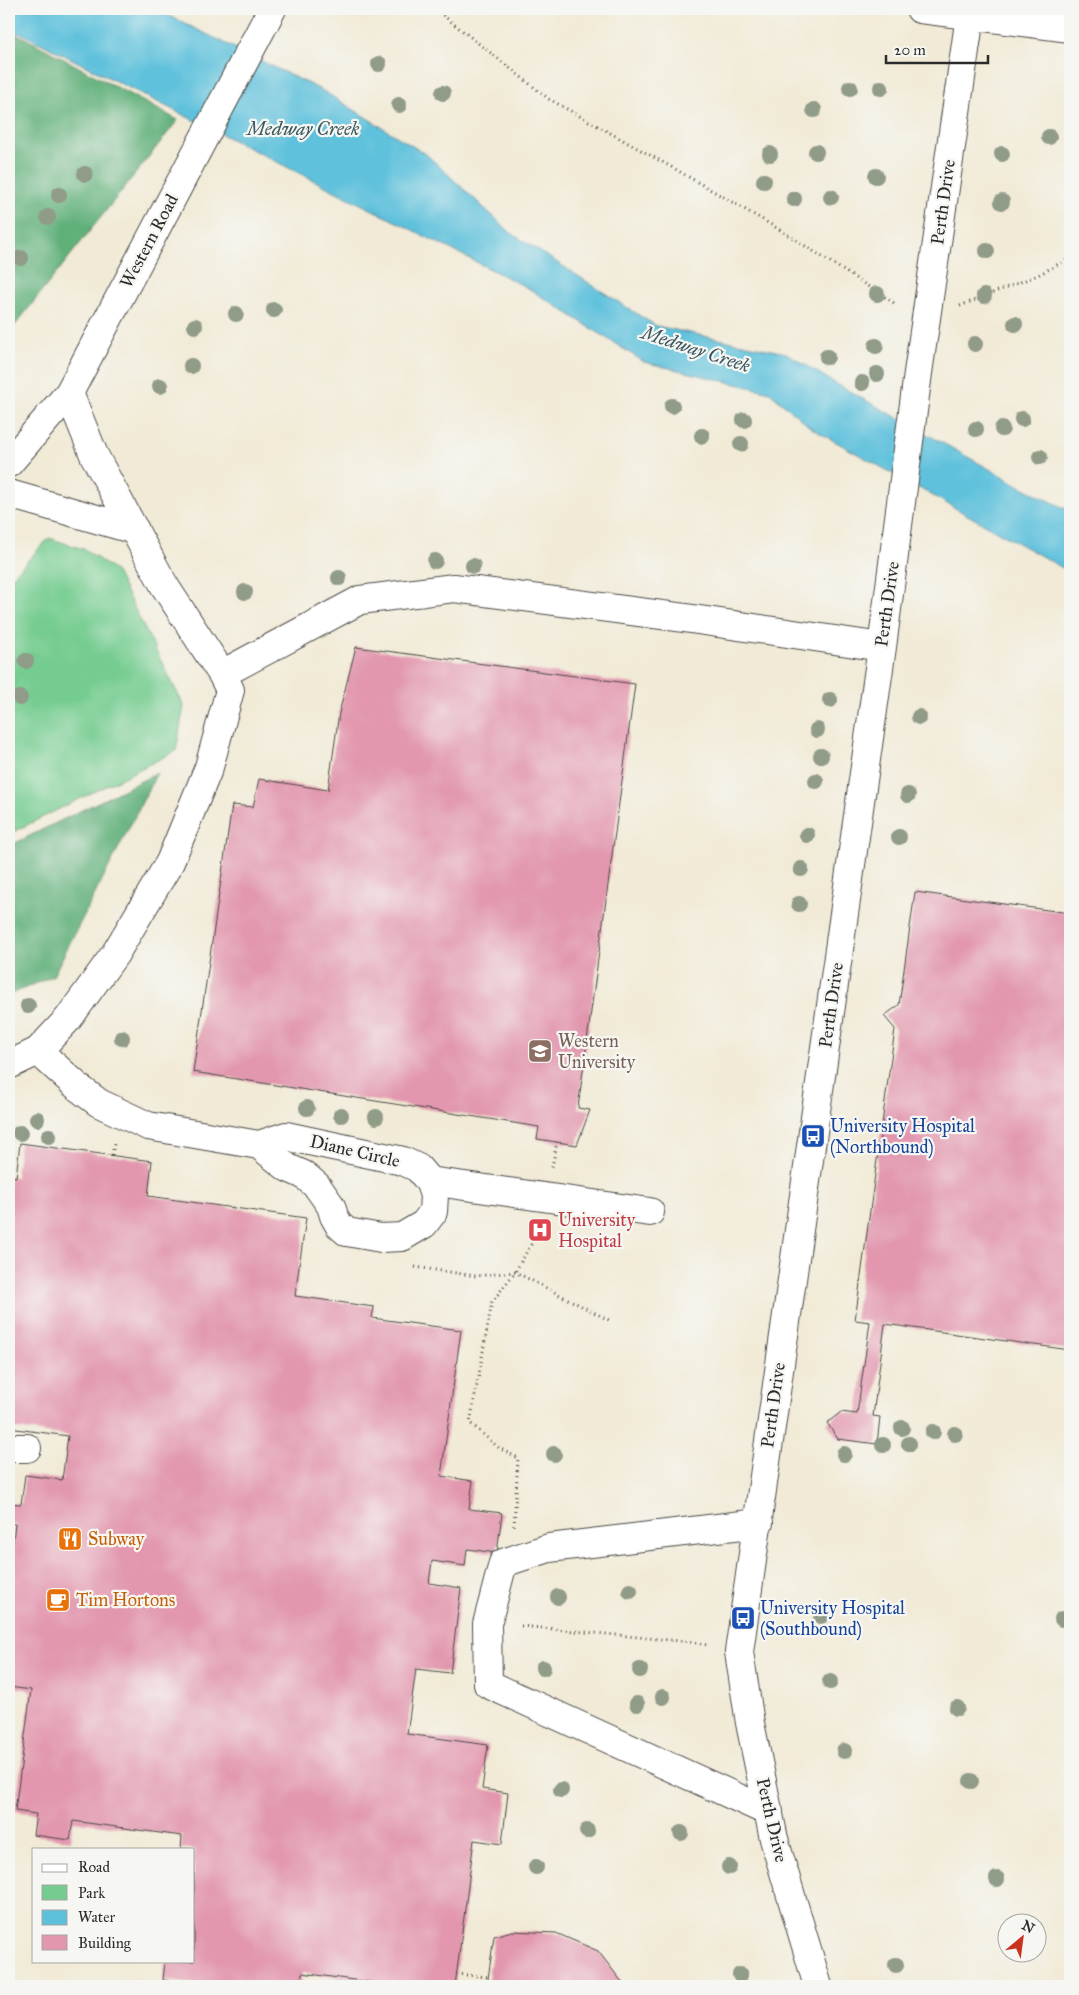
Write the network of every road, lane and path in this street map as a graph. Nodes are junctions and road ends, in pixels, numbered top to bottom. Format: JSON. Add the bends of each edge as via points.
{"nodes":[{"id":1,"x":272,"y":9,"type":"edge"},
{"id":2,"x":435,"y":9,"type":"edge"},
{"id":3,"x":920,"y":9,"type":"edge"},
{"id":4,"x":971,"y":13,"type":"edge"},
{"id":5,"x":1070,"y":28,"type":"edge"},
{"id":6,"x":1070,"y":258,"type":"edge"},
{"id":7,"x":894,"y":303,"type":"dead end"},
{"id":8,"x":960,"y":306,"type":"dead end"},
{"id":9,"x":69,"y":393,"type":"junction"},
{"id":10,"x":9,"y":462,"type":"edge"},
{"id":11,"x":9,"y":494,"type":"edge"},
{"id":12,"x":135,"y":530,"type":"junction"},
{"id":13,"x":882,"y":647,"type":"junction"},
{"id":14,"x":222,"y":674,"type":"junction"},
{"id":15,"x":38,"y":1051,"type":"junction"},
{"id":16,"x":9,"y":1065,"type":"edge"},
{"id":17,"x":557,"y":1142,"type":"dead end"},
{"id":18,"x":259,"y":1145,"type":"junction"},
{"id":19,"x":867,"y":1145,"type":"dead end"},
{"id":20,"x":874,"y":1146,"type":"dead end"},
{"id":21,"x":429,"y":1181,"type":"junction"},
{"id":22,"x":549,"y":1197,"type":"junction"},
{"id":23,"x":650,"y":1212,"type":"dead end"},
{"id":24,"x":410,"y":1266,"type":"dead end"},
{"id":25,"x":515,"y":1272,"type":"junction"},
{"id":26,"x":608,"y":1320,"type":"dead end"},
{"id":27,"x":758,"y":1523,"type":"junction"},
{"id":28,"x":513,"y":1560,"type":"junction"},
{"id":29,"x":521,"y":1626,"type":"dead end"},
{"id":30,"x":739,"y":1652,"type":"junction"},
{"id":31,"x":769,"y":1812,"type":"junction"},
{"id":32,"x":456,"y":1974,"type":"dead end"},
{"id":33,"x":488,"y":1977,"type":"dead end"},
{"id":34,"x":818,"y":1986,"type":"edge"}],
"edges":[{"from":1,"to":9,"type":"street","name":"Western Road"},
{"from":2,"to":7,"type":"path","via":[[548,99],[774,227]]},
{"from":3,"to":4,"type":"street"},
{"from":4,"to":5,"type":"street"},
{"from":4,"to":13,"type":"street","name":"Perth Drive"},
{"from":6,"to":8,"type":"path"},
{"from":9,"to":10,"type":"street","name":"Western Road"},
{"from":9,"to":12,"type":"street","via":[[94,455]]},
{"from":11,"to":12,"type":"street"},
{"from":12,"to":14,"type":"street","via":[[164,585]]},
{"from":13,"to":14,"type":"street","via":[[454,588],[360,600]]},
{"from":13,"to":27,"type":"street","name":"Perth Drive"},
{"from":14,"to":15,"type":"street","via":[[230,690],[210,767],[170,862],[115,954],[68,1019]]},
{"from":15,"to":16,"type":"street"},
{"from":15,"to":18,"type":"street","via":[[99,1103],[148,1126]]},
{"from":17,"to":22,"type":"path"},
{"from":18,"to":21,"type":"street","name":"Diane Circle","via":[[286,1136],[310,1140],[403,1161],[418,1168]]},
{"from":18,"to":21,"type":"street","name":"Diane Circle","via":[[317,1186],[339,1225],[347,1232],[360,1235],[402,1237],[424,1224],[434,1212],[434,1195]]},
{"from":19,"to":20,"type":"path"},
{"from":21,"to":22,"type":"street"},
{"from":22,"to":23,"type":"street"},
{"from":22,"to":25,"type":"path","via":[[545,1222]]},
{"from":24,"to":25,"type":"path","via":[[476,1276]]},
{"from":25,"to":26,"type":"path"},
{"from":25,"to":28,"type":"path","via":[[492,1302],[470,1423],[499,1448],[518,1458]]},
{"from":27,"to":28,"type":"street","via":[[549,1548]]},
{"from":27,"to":30,"type":"street","name":"Perth Drive"},
{"from":28,"to":31,"type":"street","via":[[502,1563],[488,1624],[488,1684]]},
{"from":29,"to":30,"type":"path","via":[[691,1642]]},
{"from":30,"to":31,"type":"street","name":"Perth Drive"},
{"from":31,"to":34,"type":"street","name":"Perth Drive","via":[[774,1839]]},
{"from":32,"to":33,"type":"path"}]}
